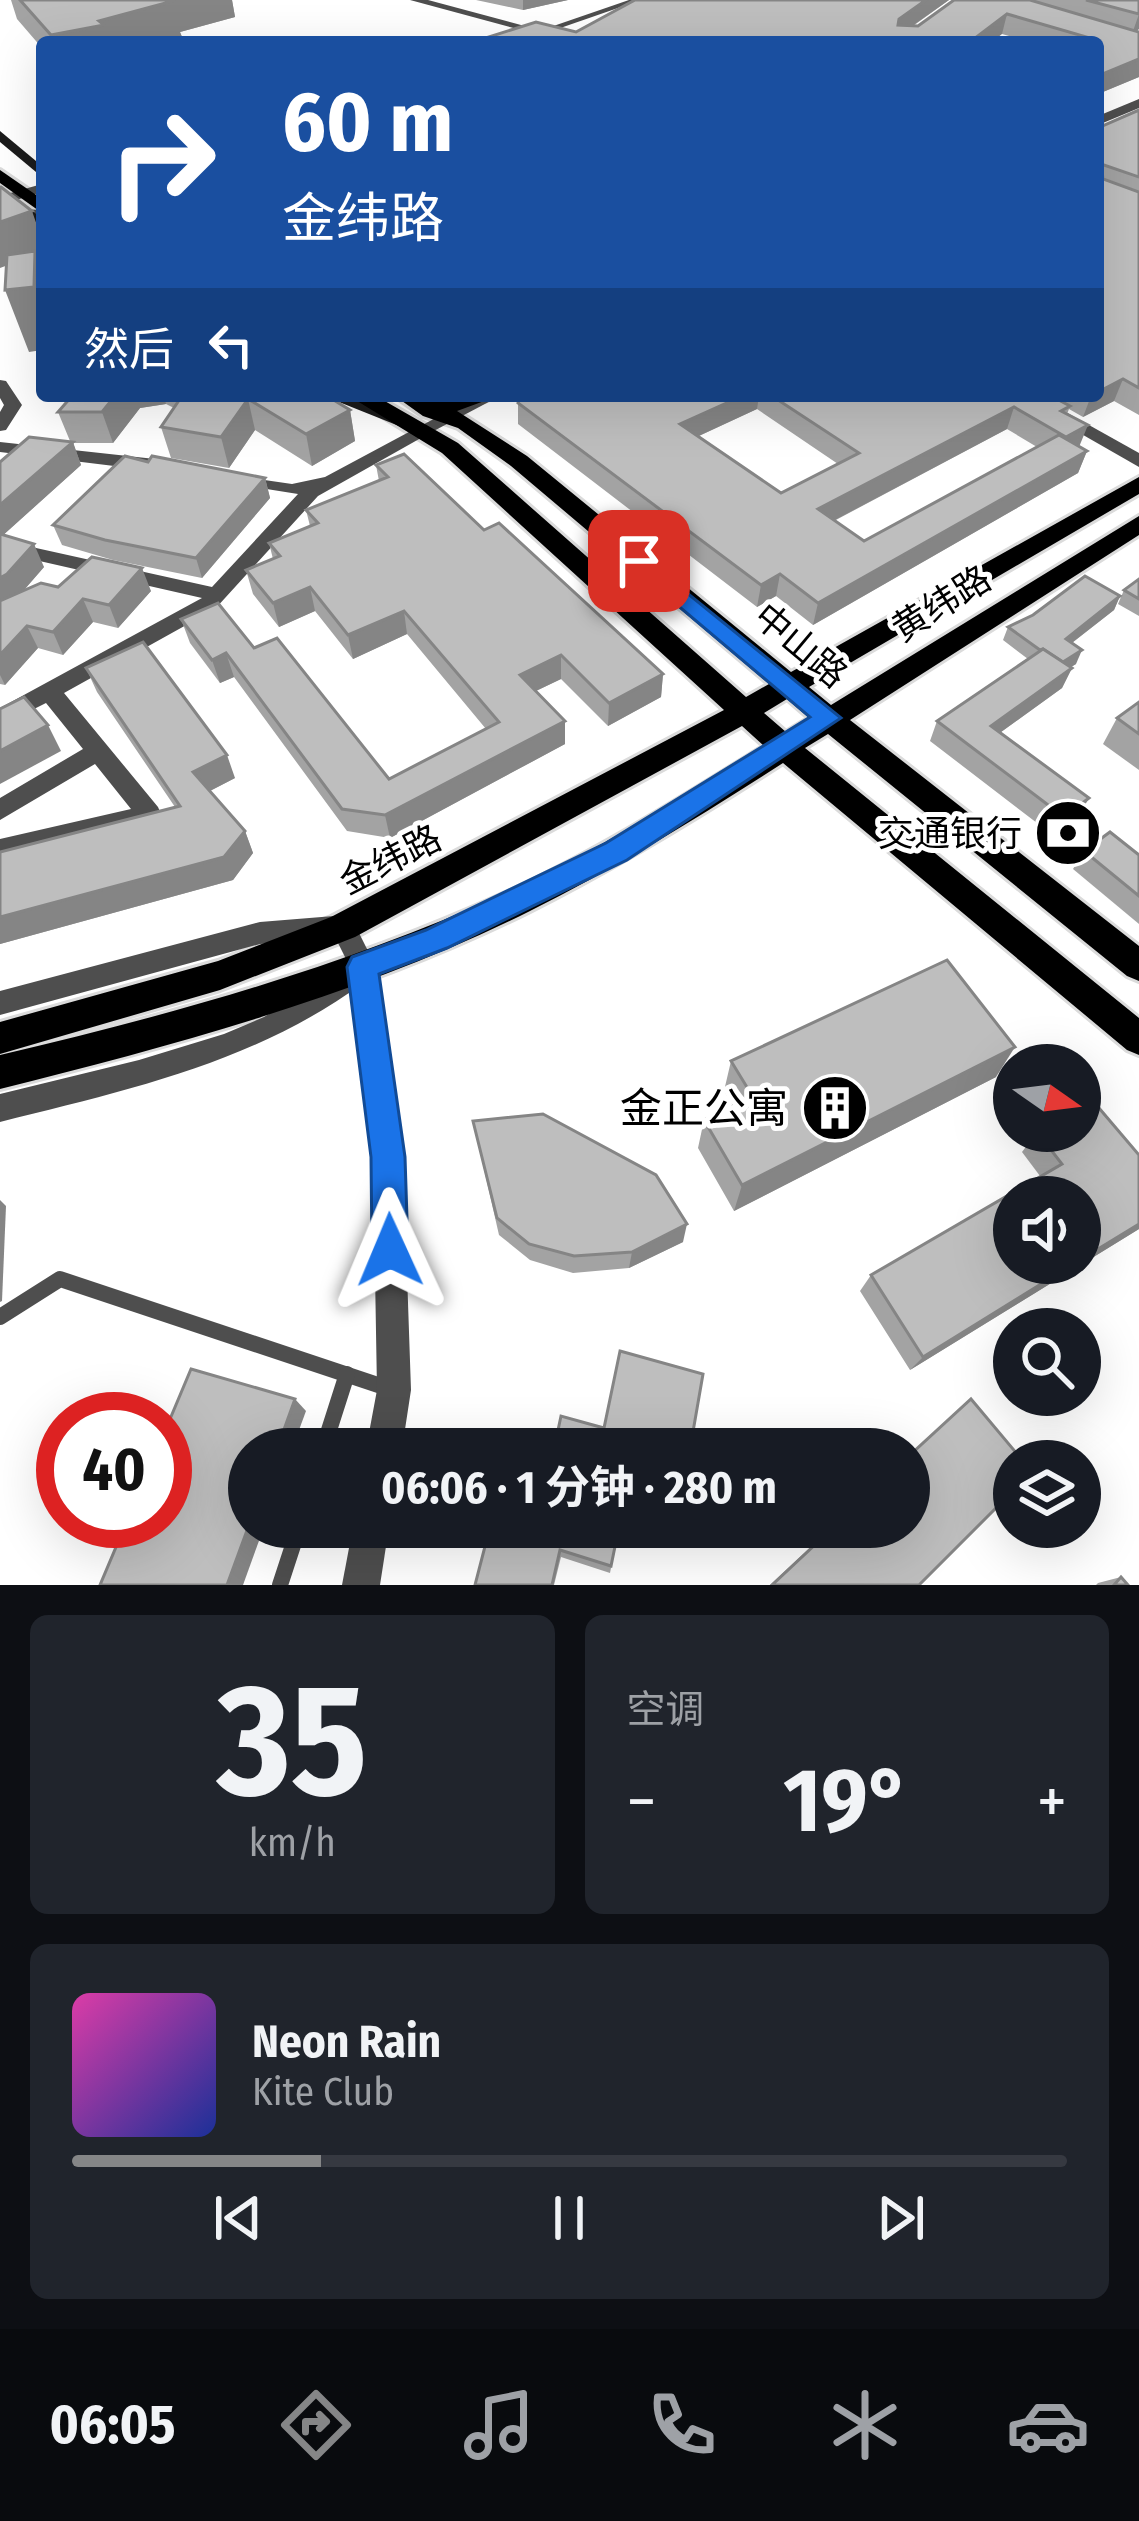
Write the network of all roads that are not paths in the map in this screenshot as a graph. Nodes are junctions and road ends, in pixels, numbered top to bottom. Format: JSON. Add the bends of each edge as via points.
{"nodes":[{"id":1,"x":402,"y":0,"type":"edge"},
{"id":2,"x":415,"y":0,"type":"edge"},
{"id":3,"x":637,"y":0,"type":"edge"},
{"id":4,"x":524,"y":35,"type":"edge"},
{"id":5,"x":1139,"y":105,"type":"edge"},
{"id":6,"x":1104,"y":120,"type":"edge"},
{"id":7,"x":0,"y":135,"type":"edge"},
{"id":8,"x":0,"y":155,"type":"edge"},
{"id":9,"x":0,"y":175,"type":"edge"},
{"id":10,"x":24,"y":197,"type":"edge"},
{"id":11,"x":0,"y":386,"type":"edge"},
{"id":12,"x":362,"y":402,"type":"edge"},
{"id":13,"x":372,"y":402,"type":"edge"},
{"id":14,"x":415,"y":402,"type":"edge"},
{"id":15,"x":465,"y":402,"type":"edge"},
{"id":16,"x":474,"y":402,"type":"edge"},
{"id":17,"x":1035,"y":402,"type":"edge"},
{"id":18,"x":436,"y":417,"type":"junction"},
{"id":19,"x":0,"y":426,"type":"edge"},
{"id":20,"x":0,"y":447,"type":"edge"},
{"id":21,"x":1139,"y":461,"type":"edge"},
{"id":22,"x":169,"y":467,"type":"edge"},
{"id":23,"x":214,"y":475,"type":"edge"},
{"id":24,"x":1139,"y":484,"type":"edge"},
{"id":25,"x":1139,"y":524,"type":"edge"},
{"id":26,"x":0,"y":546,"type":"edge"},
{"id":27,"x":101,"y":567,"type":"junction"},
{"id":28,"x":68,"y":585,"type":"edge"},
{"id":29,"x":220,"y":595,"type":"junction"},
{"id":30,"x":789,"y":686,"type":"junction"},
{"id":31,"x":50,"y":692,"type":"junction"},
{"id":32,"x":744,"y":712,"type":"junction"},
{"id":33,"x":0,"y":718,"type":"edge"},
{"id":34,"x":828,"y":718,"type":"junction"},
{"id":35,"x":785,"y":748,"type":"junction"},
{"id":36,"x":98,"y":751,"type":"junction"},
{"id":37,"x":0,"y":809,"type":"edge"},
{"id":38,"x":0,"y":849,"type":"edge"},
{"id":39,"x":343,"y":927,"type":"junction"},
{"id":40,"x":1139,"y":966,"type":"edge"},
{"id":41,"x":363,"y":967,"type":"junction"},
{"id":42,"x":0,"y":1003,"type":"edge"},
{"id":43,"x":0,"y":1038,"type":"edge"},
{"id":44,"x":1139,"y":1039,"type":"edge"},
{"id":45,"x":0,"y":1072,"type":"edge"},
{"id":46,"x":0,"y":1108,"type":"edge"},
{"id":47,"x":0,"y":1317,"type":"edge"},
{"id":48,"x":347,"y":1374,"type":"junction"},
{"id":49,"x":394,"y":1390,"type":"junction"},
{"id":50,"x":330,"y":1428,"type":"edge"},
{"id":51,"x":388,"y":1428,"type":"edge"},
{"id":52,"x":291,"y":1548,"type":"edge"},
{"id":53,"x":368,"y":1548,"type":"edge"},
{"id":54,"x":280,"y":1585,"type":"edge"},
{"id":55,"x":362,"y":1585,"type":"edge"}],
"edges":[{"from":1,"to":4,"type":"street"},
{"from":2,"to":4,"type":"street"},
{"from":3,"to":4,"type":"street"},
{"from":5,"to":6,"type":"street"},
{"from":7,"to":10,"type":"main road"},
{"from":8,"to":10,"type":"main road"},
{"from":9,"to":10,"type":"main road"},
{"from":11,"to":19,"type":"street","via":[[13,405]]},
{"from":12,"to":18,"type":"main road"},
{"from":13,"to":18,"type":"main road","name":"中山路"},
{"from":14,"to":18,"type":"main road","name":"中山路"},
{"from":15,"to":18,"type":"street"},
{"from":16,"to":18,"type":"main road"},
{"from":17,"to":21,"type":"street"},
{"from":18,"to":23,"type":"street","via":[[306,489]]},
{"from":18,"to":29,"type":"street","via":[[311,492]]},
{"from":18,"to":30,"type":"main road","name":"中山路","via":[[519,461]]},
{"from":18,"to":32,"type":"main road","name":"中山路","via":[[450,448]]},
{"from":20,"to":22,"type":"street"},
{"from":24,"to":30,"type":"main road","name":"黄纬路"},
{"from":25,"to":34,"type":"main road","name":"黄纬路"},
{"from":26,"to":27,"type":"street"},
{"from":27,"to":28,"type":"street"},
{"from":27,"to":29,"type":"street"},
{"from":29,"to":31,"type":"street"},
{"from":30,"to":32,"type":"main road","name":"金纬路"},
{"from":30,"to":34,"type":"main road","name":"中山路"},
{"from":31,"to":33,"type":"street"},
{"from":31,"to":36,"type":"street"},
{"from":32,"to":35,"type":"main road","name":"中山路"},
{"from":32,"to":39,"type":"main road","name":"金纬路"},
{"from":34,"to":35,"type":"main road","name":"黄纬路"},
{"from":34,"to":40,"type":"main road","name":"中山路"},
{"from":35,"to":41,"type":"main road","via":[[616,851]]},
{"from":35,"to":44,"type":"main road","name":"中山路"},
{"from":36,"to":37,"type":"street"},
{"from":36,"to":38,"type":"street","via":[[149,814]]},
{"from":39,"to":41,"type":"street"},
{"from":39,"to":42,"type":"street","via":[[260,933]]},
{"from":39,"to":43,"type":"main road","name":"金纬路","via":[[220,975]]},
{"from":41,"to":45,"type":"main road"},
{"from":41,"to":46,"type":"street","via":[[286,1023],[236,1043]]},
{"from":41,"to":49,"type":"street","via":[[388,1157]]},
{"from":47,"to":48,"type":"lane","via":[[60,1279]]},
{"from":48,"to":49,"type":"lane"},
{"from":48,"to":50,"type":"lane"},
{"from":49,"to":51,"type":"street"},
{"from":52,"to":54,"type":"lane"},
{"from":53,"to":55,"type":"street"}]}
